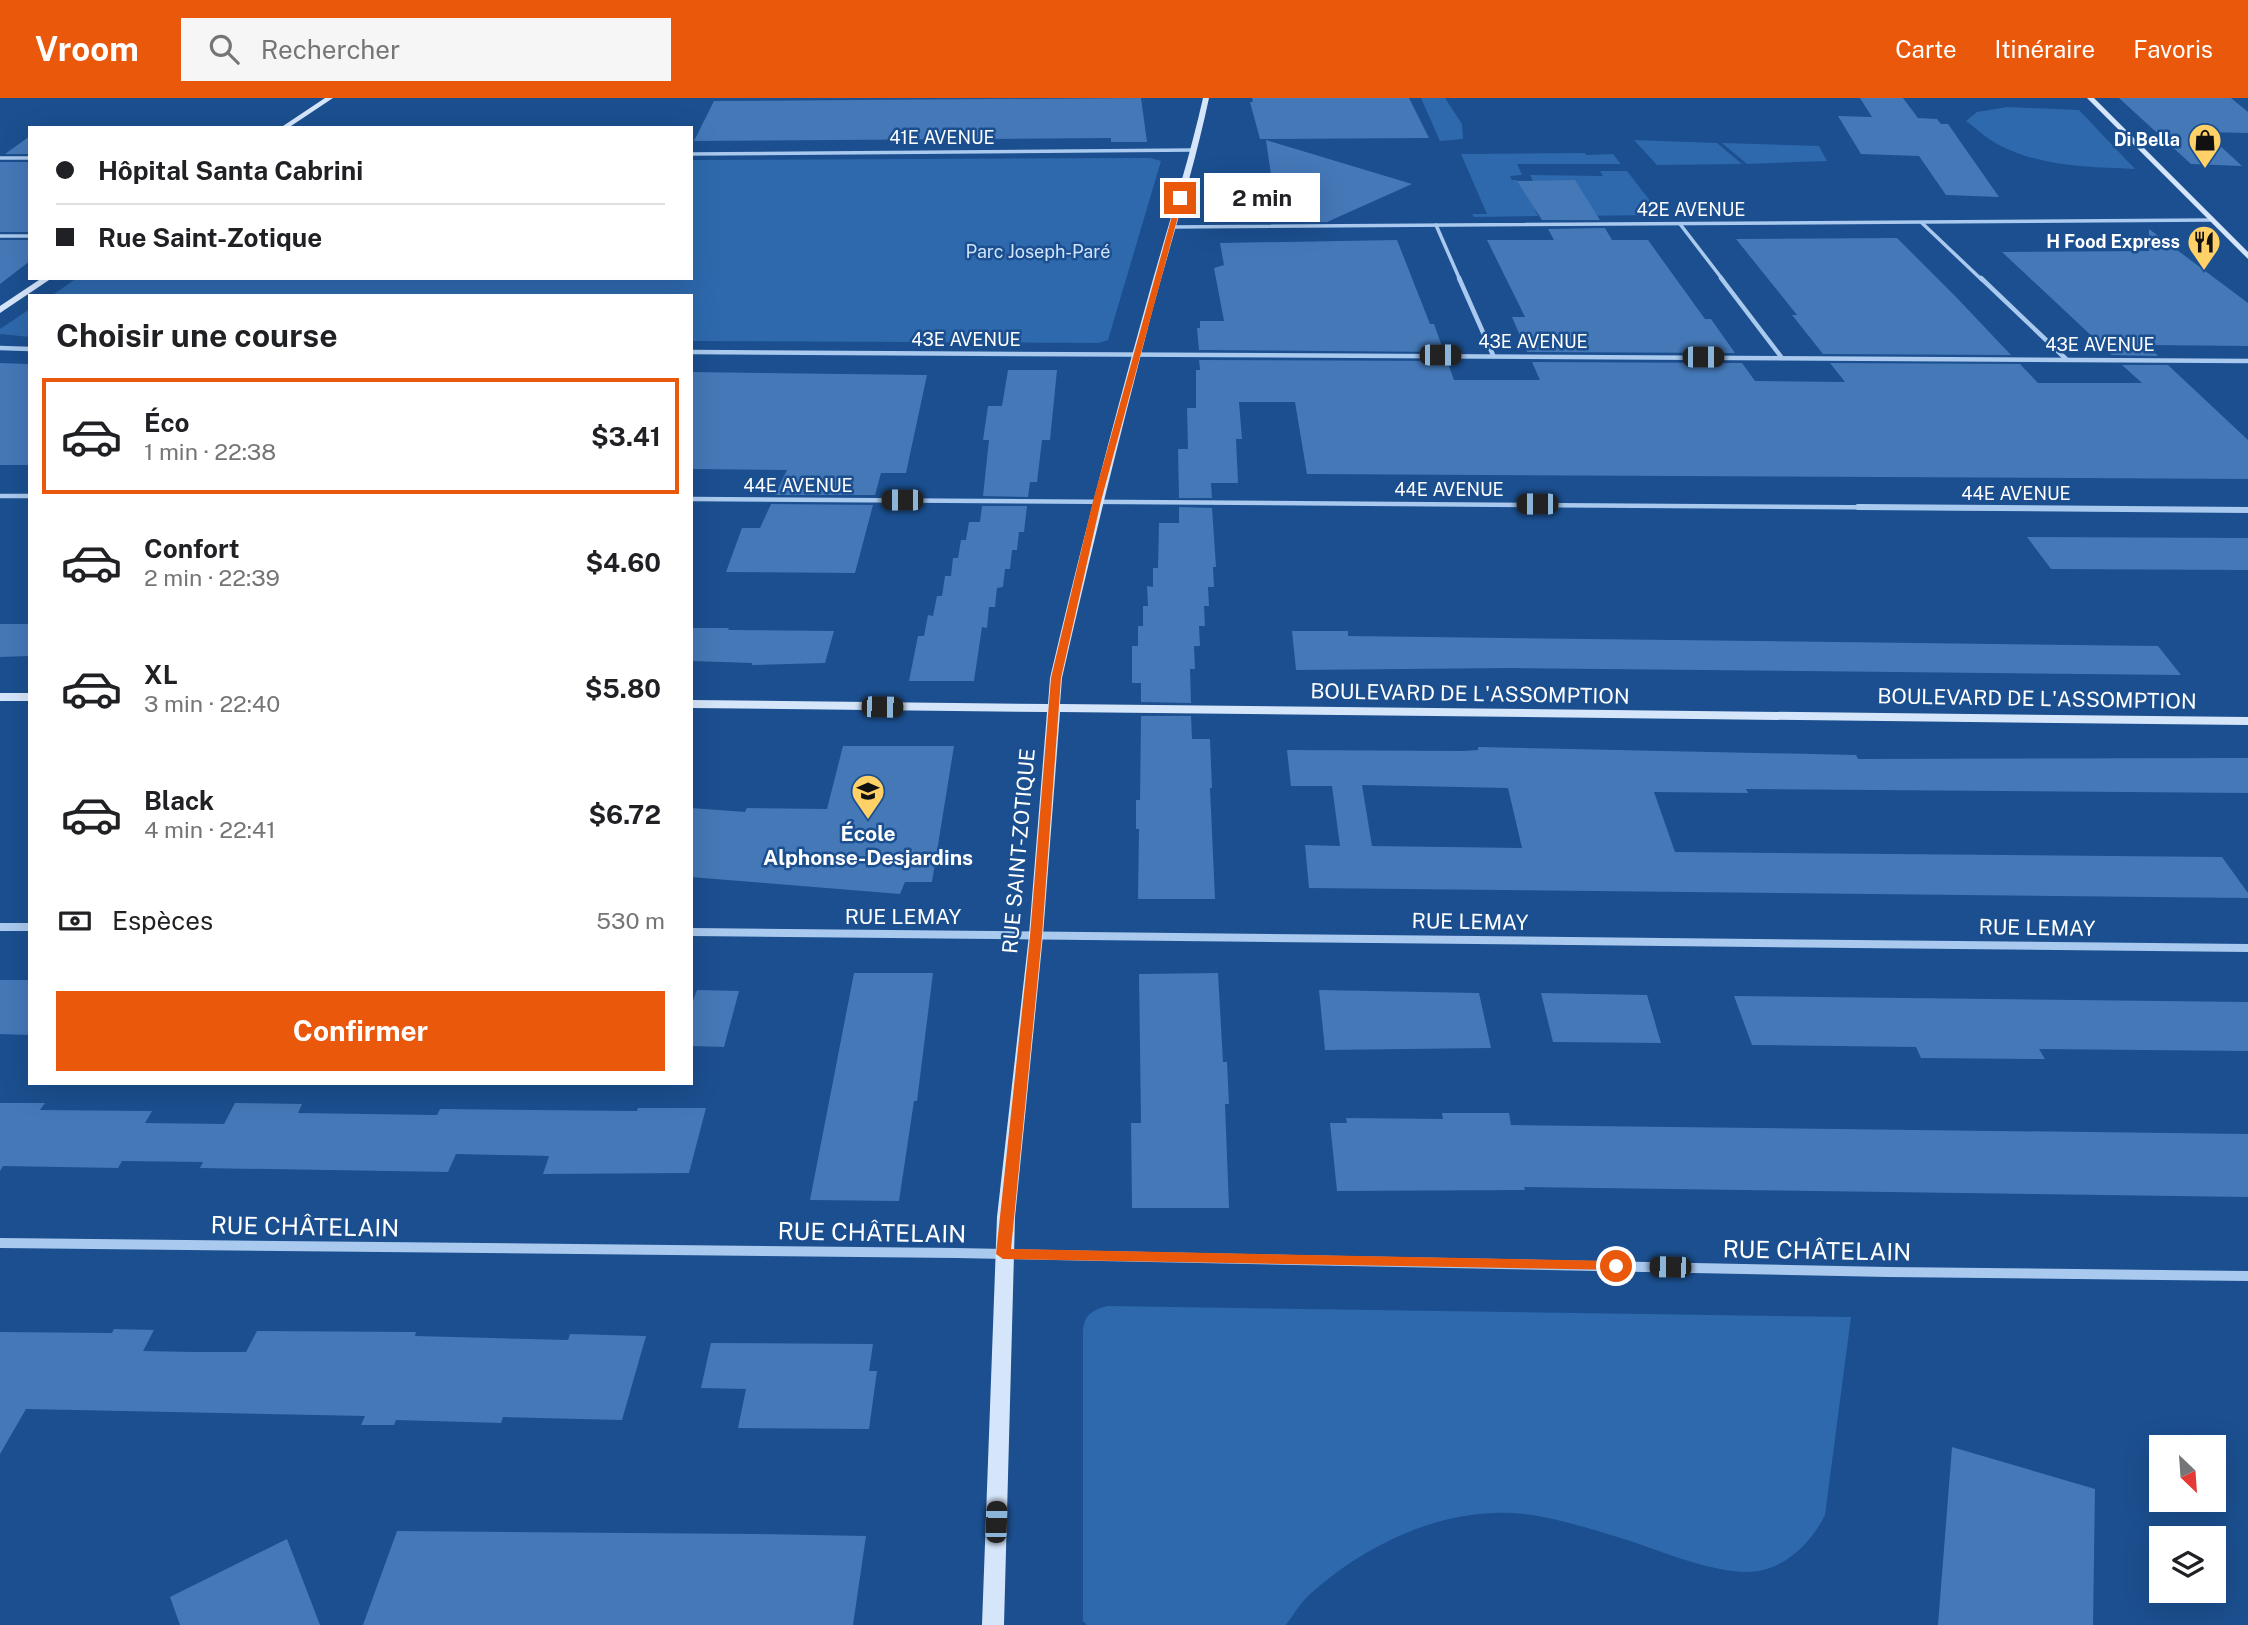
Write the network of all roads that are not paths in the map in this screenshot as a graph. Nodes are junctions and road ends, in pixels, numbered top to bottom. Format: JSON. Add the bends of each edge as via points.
{"nodes":[{"id":1,"x":330,"y":98,"type":"edge"},
{"id":2,"x":1206,"y":98,"type":"edge"},
{"id":3,"x":2090,"y":98,"type":"edge"},
{"id":4,"x":287,"y":126,"type":"edge"},
{"id":5,"x":1194,"y":150,"type":"junction"},
{"id":6,"x":693,"y":154,"type":"edge"},
{"id":7,"x":0,"y":158,"type":"edge"},
{"id":8,"x":28,"y":158,"type":"edge"},
{"id":9,"x":2211,"y":220,"type":"junction"},
{"id":10,"x":1922,"y":222,"type":"junction"},
{"id":11,"x":1680,"y":224,"type":"junction"},
{"id":12,"x":1436,"y":225,"type":"junction"},
{"id":13,"x":1171,"y":227,"type":"junction"},
{"id":14,"x":0,"y":236,"type":"edge"},
{"id":15,"x":28,"y":236,"type":"edge"},
{"id":16,"x":2248,"y":257,"type":"edge"},
{"id":17,"x":45,"y":280,"type":"edge"},
{"id":18,"x":0,"y":310,"type":"edge"},
{"id":19,"x":0,"y":348,"type":"edge"},
{"id":20,"x":28,"y":349,"type":"edge"},
{"id":21,"x":693,"y":352,"type":"edge"},
{"id":22,"x":1136,"y":355,"type":"junction"},
{"id":23,"x":1493,"y":355,"type":"junction"},
{"id":24,"x":1782,"y":358,"type":"junction"},
{"id":25,"x":2066,"y":359,"type":"junction"},
{"id":26,"x":2248,"y":361,"type":"edge"},
{"id":27,"x":0,"y":496,"type":"edge"},
{"id":28,"x":28,"y":496,"type":"edge"},
{"id":29,"x":693,"y":499,"type":"edge"},
{"id":30,"x":1097,"y":501,"type":"junction"},
{"id":31,"x":2248,"y":510,"type":"edge"},
{"id":32,"x":0,"y":696,"type":"edge"},
{"id":33,"x":28,"y":697,"type":"edge"},
{"id":34,"x":693,"y":704,"type":"edge"},
{"id":35,"x":1054,"y":709,"type":"junction"},
{"id":36,"x":2248,"y":721,"type":"edge"},
{"id":37,"x":0,"y":927,"type":"edge"},
{"id":38,"x":28,"y":927,"type":"edge"},
{"id":39,"x":693,"y":932,"type":"edge"},
{"id":40,"x":1036,"y":936,"type":"junction"},
{"id":41,"x":2248,"y":948,"type":"edge"},
{"id":42,"x":0,"y":1243,"type":"edge"},
{"id":43,"x":1003,"y":1254,"type":"junction"},
{"id":44,"x":2248,"y":1276,"type":"edge"},
{"id":45,"x":993,"y":1625,"type":"edge"}],
"edges":[{"from":1,"to":4,"type":"street"},
{"from":2,"to":5,"type":"street","name":"RUE SAINT-ZOTIQUE"},
{"from":3,"to":9,"type":"street"},
{"from":5,"to":6,"type":"street","name":"41E AVENUE"},
{"from":5,"to":13,"type":"street","name":"RUE SAINT-ZOTIQUE"},
{"from":7,"to":8,"type":"street"},
{"from":9,"to":10,"type":"street","name":"42E AVENUE"},
{"from":9,"to":16,"type":"street"},
{"from":10,"to":11,"type":"street","name":"42E AVENUE"},
{"from":10,"to":25,"type":"street"},
{"from":11,"to":12,"type":"street","name":"42E AVENUE"},
{"from":11,"to":24,"type":"street"},
{"from":12,"to":13,"type":"street","name":"42E AVENUE"},
{"from":12,"to":23,"type":"street"},
{"from":13,"to":22,"type":"street","name":"RUE SAINT-ZOTIQUE"},
{"from":14,"to":15,"type":"street"},
{"from":17,"to":18,"type":"street"},
{"from":19,"to":20,"type":"street"},
{"from":21,"to":22,"type":"street","name":"43E AVENUE"},
{"from":22,"to":23,"type":"street","name":"43E AVENUE"},
{"from":22,"to":30,"type":"street","name":"RUE SAINT-ZOTIQUE"},
{"from":23,"to":24,"type":"street","name":"43E AVENUE"},
{"from":24,"to":25,"type":"street","name":"43E AVENUE"},
{"from":25,"to":26,"type":"street","name":"43E AVENUE"},
{"from":27,"to":28,"type":"street"},
{"from":29,"to":30,"type":"street","name":"44E AVENUE"},
{"from":30,"to":31,"type":"street","name":"44E AVENUE"},
{"from":30,"to":35,"type":"street","name":"RUE SAINT-ZOTIQUE","via":[[1056,678]]},
{"from":32,"to":33,"type":"street"},
{"from":34,"to":35,"type":"street","name":"BOULEVARD DE L'ASSOMPTION"},
{"from":35,"to":36,"type":"street","name":"BOULEVARD DE L'ASSOMPTION"},
{"from":35,"to":40,"type":"street","name":"RUE SAINT-ZOTIQUE"},
{"from":37,"to":38,"type":"street"},
{"from":39,"to":40,"type":"street","name":"RUE LEMAY"},
{"from":40,"to":41,"type":"street","name":"RUE LEMAY"},
{"from":40,"to":43,"type":"street","name":"RUE SAINT-ZOTIQUE"},
{"from":42,"to":43,"type":"street","name":"RUE CHÂTELAIN"},
{"from":43,"to":44,"type":"street","name":"RUE CHÂTELAIN"},
{"from":43,"to":45,"type":"street","name":"RUE SAINT-ZOTIQUE"}]}
